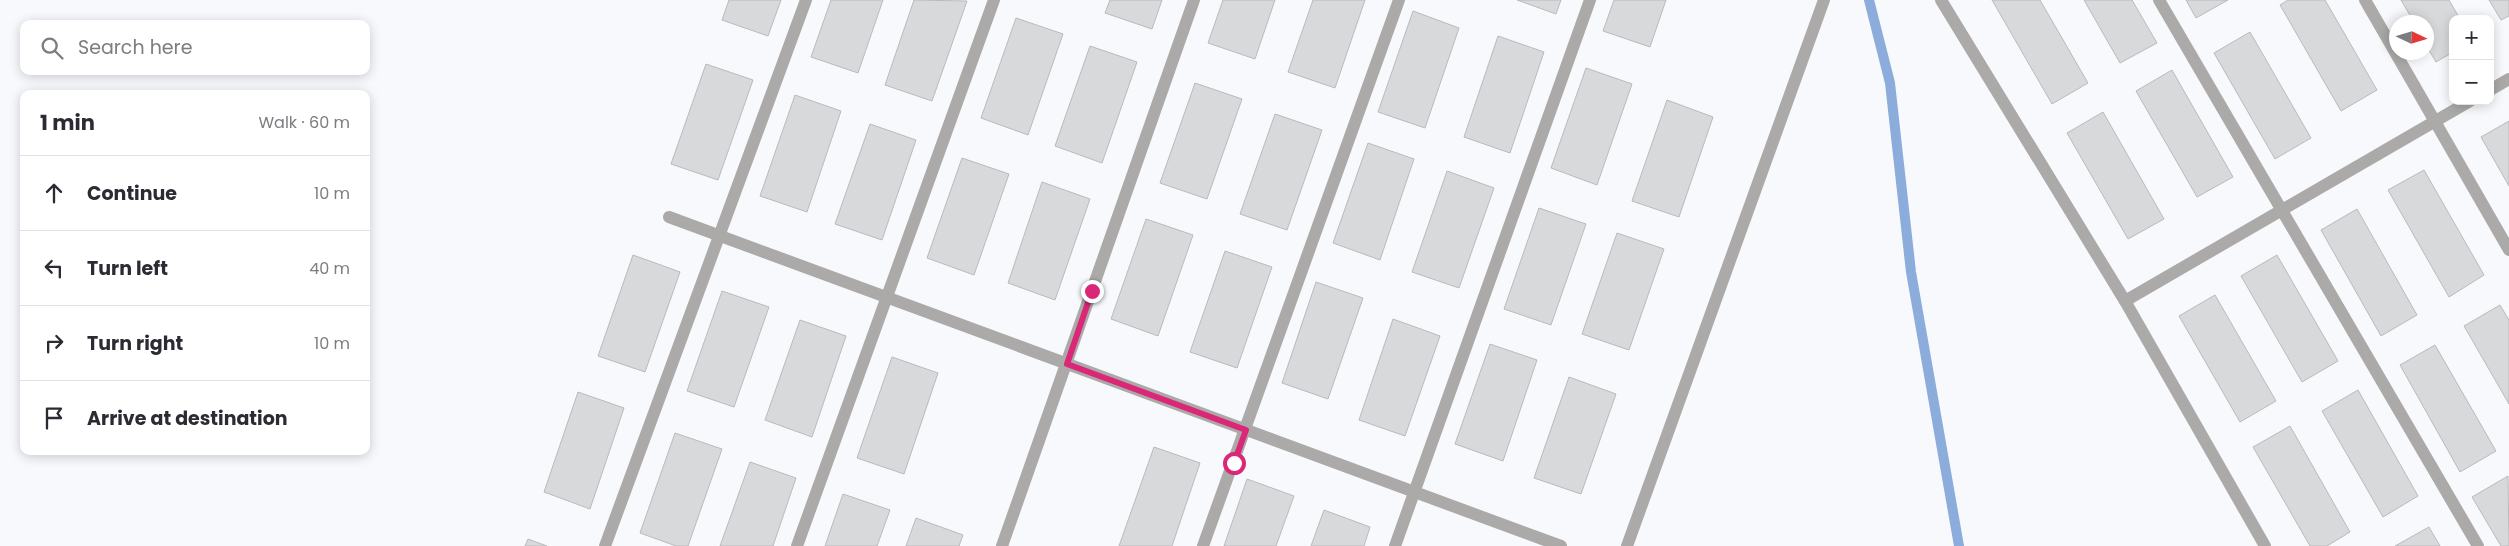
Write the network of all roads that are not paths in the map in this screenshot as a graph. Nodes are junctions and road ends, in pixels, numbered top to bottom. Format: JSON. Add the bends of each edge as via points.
{"nodes":[{"id":1,"x":806,"y":0,"type":"edge"},
{"id":2,"x":994,"y":0,"type":"edge"},
{"id":3,"x":1194,"y":0,"type":"edge"},
{"id":4,"x":1399,"y":0,"type":"edge"},
{"id":5,"x":1590,"y":0,"type":"edge"},
{"id":6,"x":1824,"y":0,"type":"edge"},
{"id":7,"x":1941,"y":0,"type":"edge"},
{"id":8,"x":2159,"y":0,"type":"edge"},
{"id":9,"x":2365,"y":0,"type":"edge"},
{"id":10,"x":2509,"y":79,"type":"edge"},
{"id":11,"x":2494,"y":88,"type":"edge"},
{"id":12,"x":2463,"y":105,"type":"edge"},
{"id":13,"x":2435,"y":122,"type":"junction"},
{"id":14,"x":2283,"y":210,"type":"junction"},
{"id":15,"x":669,"y":217,"type":"dead end"},
{"id":16,"x":719,"y":236,"type":"junction"},
{"id":17,"x":2509,"y":250,"type":"edge"},
{"id":18,"x":888,"y":298,"type":"junction"},
{"id":19,"x":2125,"y":301,"type":"junction"},
{"id":20,"x":1067,"y":364,"type":"junction"},
{"id":21,"x":1246,"y":430,"type":"junction"},
{"id":22,"x":1415,"y":492,"type":"junction"},
{"id":23,"x":604,"y":546,"type":"edge"},
{"id":24,"x":797,"y":546,"type":"edge"},
{"id":25,"x":1002,"y":546,"type":"edge"},
{"id":26,"x":1204,"y":546,"type":"edge"},
{"id":27,"x":1395,"y":546,"type":"edge"},
{"id":28,"x":1561,"y":546,"type":"edge"},
{"id":29,"x":1627,"y":546,"type":"edge"},
{"id":30,"x":2266,"y":546,"type":"edge"},
{"id":31,"x":2478,"y":546,"type":"edge"}],
"edges":[{"from":1,"to":16,"type":"street"},
{"from":2,"to":18,"type":"street"},
{"from":3,"to":20,"type":"street"},
{"from":4,"to":21,"type":"street"},
{"from":5,"to":22,"type":"street"},
{"from":6,"to":29,"type":"street"},
{"from":7,"to":19,"type":"street"},
{"from":8,"to":14,"type":"street"},
{"from":9,"to":13,"type":"street"},
{"from":10,"to":11,"type":"street"},
{"from":12,"to":13,"type":"street"},
{"from":13,"to":14,"type":"street"},
{"from":13,"to":17,"type":"street"},
{"from":14,"to":19,"type":"street"},
{"from":14,"to":31,"type":"street"},
{"from":15,"to":16,"type":"street"},
{"from":16,"to":18,"type":"street"},
{"from":16,"to":23,"type":"street"},
{"from":18,"to":20,"type":"street"},
{"from":18,"to":24,"type":"street"},
{"from":19,"to":30,"type":"street"},
{"from":20,"to":21,"type":"street"},
{"from":20,"to":25,"type":"street"},
{"from":21,"to":22,"type":"street"},
{"from":21,"to":26,"type":"street"},
{"from":22,"to":27,"type":"street"},
{"from":22,"to":28,"type":"street"}]}
